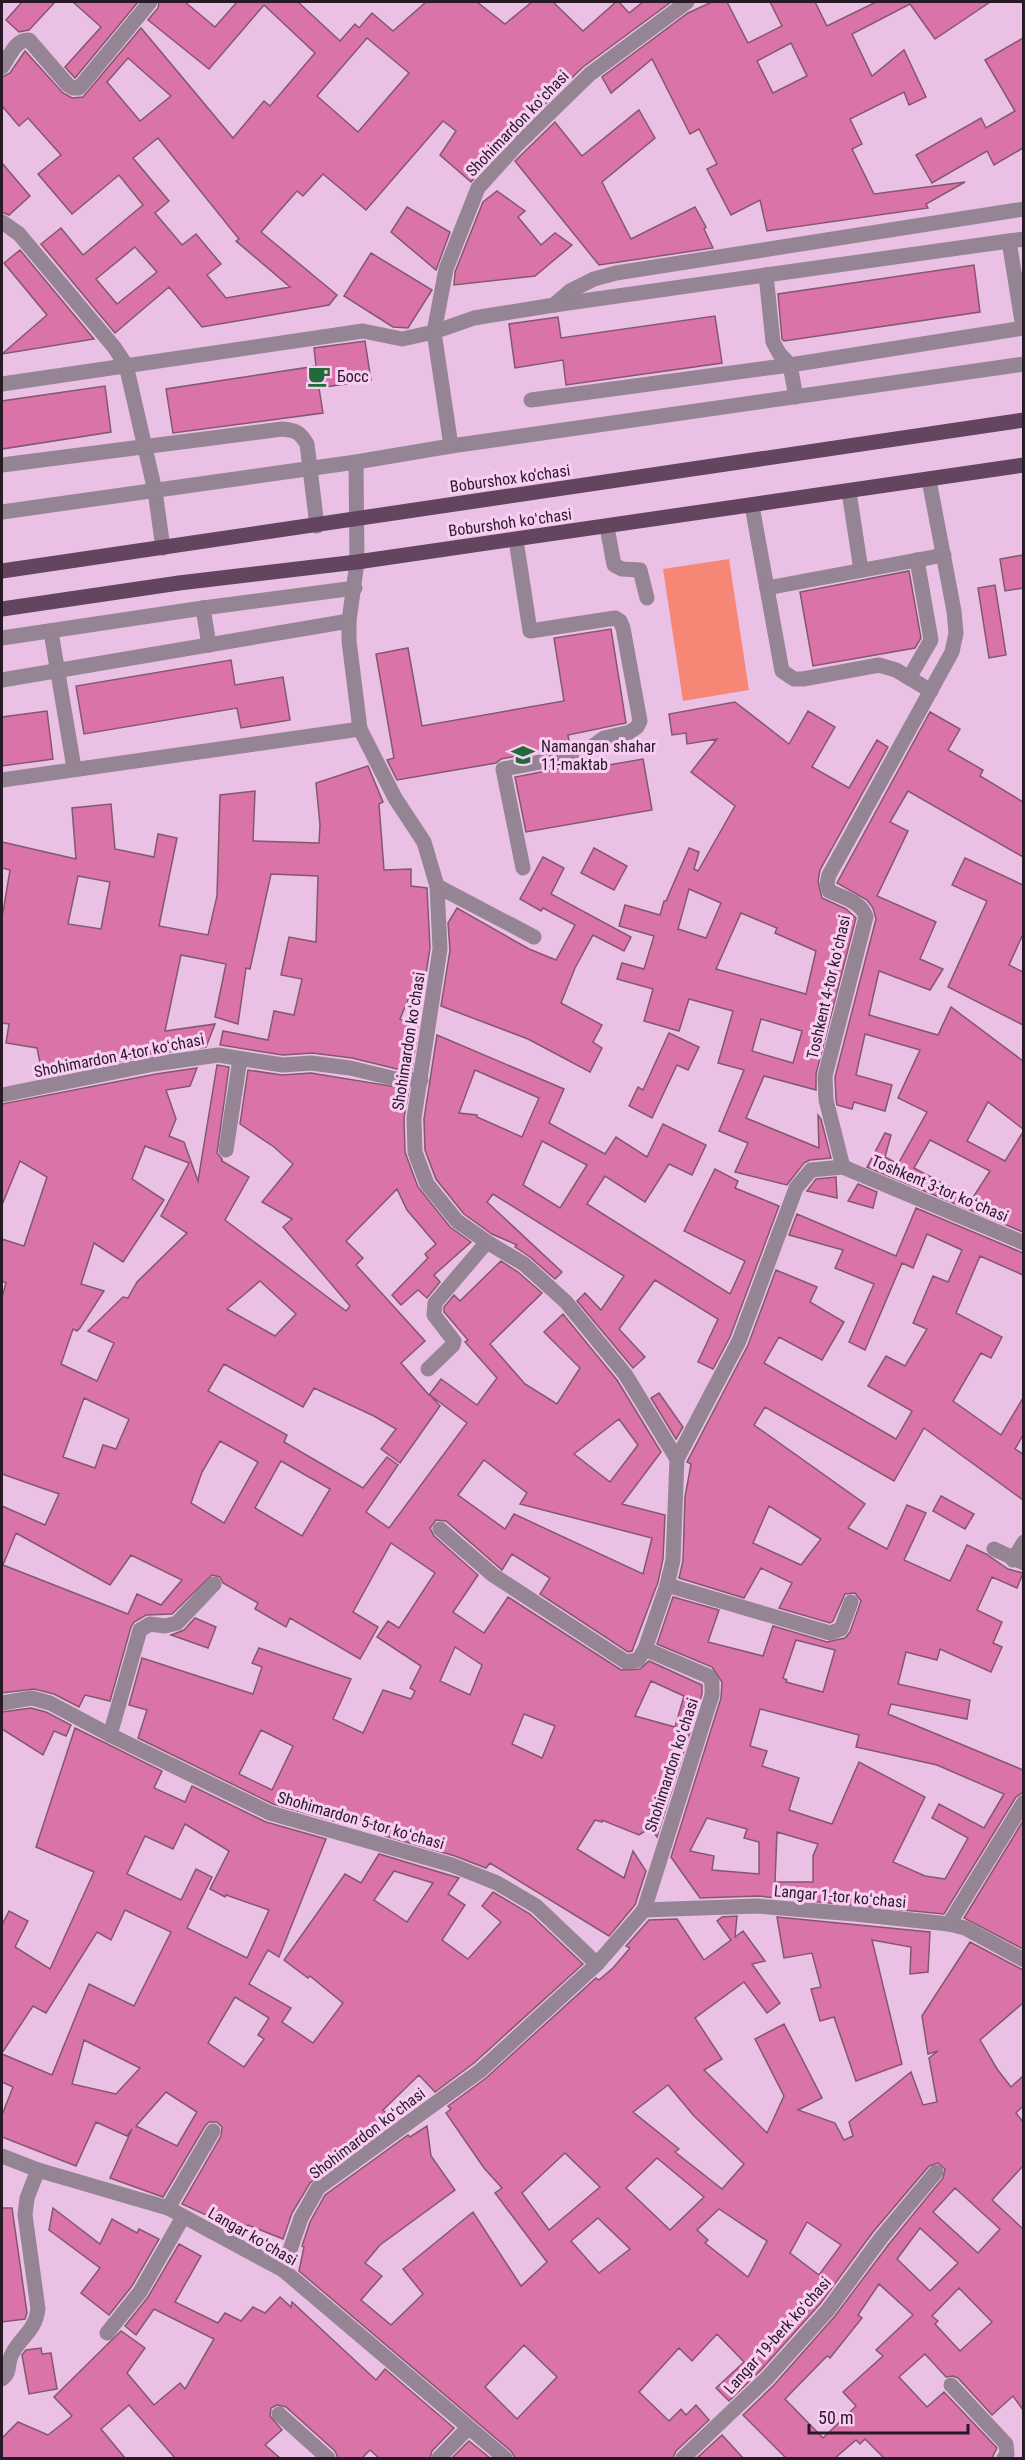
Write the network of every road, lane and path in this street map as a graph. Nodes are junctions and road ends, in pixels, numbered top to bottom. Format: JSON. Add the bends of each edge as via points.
{"nodes":[{"id":1,"x":150,"y":2,"type":"edge"},
{"id":2,"x":685,"y":2,"type":"edge"},
{"id":3,"x":2,"y":67,"type":"edge"},
{"id":4,"x":1023,"y":209,"type":"edge"},
{"id":5,"x":2,"y":222,"type":"edge"},
{"id":6,"x":1016,"y":240,"type":"edge"},
{"id":7,"x":766,"y":275,"type":"junction"},
{"id":8,"x":554,"y":305,"type":"junction"},
{"id":9,"x":434,"y":332,"type":"junction"},
{"id":10,"x":1023,"y":364,"type":"edge"},
{"id":11,"x":126,"y":365,"type":"junction"},
{"id":12,"x":790,"y":365,"type":"junction"},
{"id":13,"x":2,"y":384,"type":"edge"},
{"id":14,"x":796,"y":397,"type":"junction"},
{"id":15,"x":531,"y":400,"type":"dead end"},
{"id":16,"x":1023,"y":420,"type":"edge"},
{"id":17,"x":451,"y":446,"type":"junction"},
{"id":18,"x":145,"y":447,"type":"junction"},
{"id":19,"x":356,"y":462,"type":"junction"},
{"id":20,"x":2,"y":465,"type":"edge"},
{"id":21,"x":1023,"y":465,"type":"edge"},
{"id":22,"x":310,"y":468,"type":"junction"},
{"id":23,"x":930,"y":480,"type":"junction"},
{"id":24,"x":155,"y":491,"type":"junction"},
{"id":25,"x":849,"y":492,"type":"junction"},
{"id":26,"x":752,"y":506,"type":"junction"},
{"id":27,"x":2,"y":513,"type":"edge"},
{"id":28,"x":357,"y":520,"type":"junction"},
{"id":29,"x":317,"y":526,"type":"junction"},
{"id":30,"x":607,"y":527,"type":"junction"},
{"id":31,"x":516,"y":540,"type":"junction"},
{"id":32,"x":163,"y":548,"type":"junction"},
{"id":33,"x":944,"y":555,"type":"junction"},
{"id":34,"x":917,"y":560,"type":"junction"},
{"id":35,"x":357,"y":562,"type":"junction"},
{"id":36,"x":861,"y":570,"type":"junction"},
{"id":37,"x":2,"y":571,"type":"edge"},
{"id":38,"x":355,"y":588,"type":"junction"},
{"id":39,"x":767,"y":588,"type":"junction"},
{"id":40,"x":647,"y":598,"type":"dead end"},
{"id":41,"x":203,"y":608,"type":"junction"},
{"id":42,"x":2,"y":609,"type":"edge"},
{"id":43,"x":349,"y":621,"type":"junction"},
{"id":44,"x":51,"y":632,"type":"junction"},
{"id":45,"x":2,"y":638,"type":"edge"},
{"id":46,"x":209,"y":645,"type":"junction"},
{"id":47,"x":58,"y":670,"type":"junction"},
{"id":48,"x":909,"y":678,"type":"junction"},
{"id":49,"x":2,"y":680,"type":"edge"},
{"id":50,"x":931,"y":691,"type":"junction"},
{"id":51,"x":360,"y":729,"type":"junction"},
{"id":52,"x":74,"y":768,"type":"junction"},
{"id":53,"x":2,"y":780,"type":"edge"},
{"id":54,"x":523,"y":868,"type":"dead end"},
{"id":55,"x":438,"y":886,"type":"junction"},
{"id":56,"x":534,"y":937,"type":"dead end"},
{"id":57,"x":240,"y":1059,"type":"junction"},
{"id":58,"x":421,"y":1080,"type":"junction"},
{"id":59,"x":2,"y":1095,"type":"edge"},
{"id":60,"x":226,"y":1150,"type":"dead end"},
{"id":61,"x":843,"y":1167,"type":"junction"},
{"id":62,"x":486,"y":1242,"type":"junction"},
{"id":63,"x":1023,"y":1243,"type":"edge"},
{"id":64,"x":428,"y":1369,"type":"dead end"},
{"id":65,"x":677,"y":1459,"type":"junction"},
{"id":66,"x":440,"y":1529,"type":"dead end"},
{"id":67,"x":1023,"y":1542,"type":"edge"},
{"id":68,"x":994,"y":1549,"type":"dead end"},
{"id":69,"x":1018,"y":1562,"type":"edge"},
{"id":70,"x":214,"y":1584,"type":"dead end"},
{"id":71,"x":667,"y":1585,"type":"junction"},
{"id":72,"x":851,"y":1602,"type":"dead end"},
{"id":73,"x":645,"y":1649,"type":"junction"},
{"id":74,"x":2,"y":1703,"type":"edge"},
{"id":75,"x":110,"y":1735,"type":"junction"},
{"id":76,"x":1023,"y":1802,"type":"edge"},
{"id":77,"x":644,"y":1910,"type":"junction"},
{"id":78,"x":949,"y":1924,"type":"junction"},
{"id":79,"x":1023,"y":1960,"type":"edge"},
{"id":80,"x":597,"y":1964,"type":"junction"},
{"id":81,"x":213,"y":2131,"type":"dead end"},
{"id":82,"x":2,"y":2156,"type":"edge"},
{"id":83,"x":38,"y":2170,"type":"junction"},
{"id":84,"x":936,"y":2172,"type":"dead end"},
{"id":85,"x":168,"y":2208,"type":"junction"},
{"id":86,"x":183,"y":2217,"type":"junction"},
{"id":87,"x":283,"y":2270,"type":"junction"},
{"id":88,"x":106,"y":2333,"type":"dead end"},
{"id":89,"x":2,"y":2379,"type":"edge"},
{"id":90,"x":951,"y":2385,"type":"dead end"},
{"id":91,"x":279,"y":2414,"type":"dead end"},
{"id":92,"x":468,"y":2428,"type":"junction"},
{"id":93,"x":328,"y":2458,"type":"edge"},
{"id":94,"x":439,"y":2458,"type":"edge"},
{"id":95,"x":505,"y":2458,"type":"edge"},
{"id":96,"x":683,"y":2458,"type":"edge"},
{"id":97,"x":1004,"y":2458,"type":"edge"}],
"edges":[{"from":1,"to":3,"type":"street","via":[[79,87],[68,85],[29,40],[18,44]]},
{"from":2,"to":9,"type":"street","name":"Shohimardon koʻchasi","via":[[590,74],[478,188],[446,269]]},
{"from":4,"to":8,"type":"street","via":[[616,273],[570,291]]},
{"from":5,"to":11,"type":"street","via":[[19,234]]},
{"from":6,"to":7,"type":"street"},
{"from":6,"to":12,"type":"street","via":[[1023,328]]},
{"from":7,"to":8,"type":"street"},
{"from":7,"to":12,"type":"street","via":[[772,342]]},
{"from":8,"to":9,"type":"street","via":[[474,318]]},
{"from":9,"to":11,"type":"street","via":[[402,339],[363,331]]},
{"from":9,"to":17,"type":"street","name":"Shohimardon koʻchasi"},
{"from":10,"to":14,"type":"street"},
{"from":11,"to":13,"type":"street"},
{"from":11,"to":18,"type":"street"},
{"from":12,"to":14,"type":"street"},
{"from":12,"to":15,"type":"street"},
{"from":14,"to":17,"type":"street"},
{"from":16,"to":28,"type":"main road","name":"Boburshox ko'chasi"},
{"from":17,"to":19,"type":"street"},
{"from":18,"to":20,"type":"street"},
{"from":18,"to":22,"type":"street","via":[[294,430],[307,444]]},
{"from":18,"to":24,"type":"street"},
{"from":19,"to":22,"type":"street"},
{"from":19,"to":28,"type":"street"},
{"from":21,"to":23,"type":"main road","name":"Boburshoh koʻchasi"},
{"from":22,"to":24,"type":"street"},
{"from":22,"to":29,"type":"street"},
{"from":23,"to":25,"type":"main road","name":"Boburshoh koʻchasi"},
{"from":23,"to":33,"type":"street","name":"Toshkent 4-tor koʻchasi"},
{"from":24,"to":27,"type":"street"},
{"from":24,"to":32,"type":"street"},
{"from":25,"to":26,"type":"main road","name":"Boburshoh koʻchasi"},
{"from":25,"to":36,"type":"street"},
{"from":26,"to":30,"type":"main road","name":"Boburshoh koʻchasi"},
{"from":26,"to":39,"type":"street"},
{"from":28,"to":29,"type":"main road","name":"Boburshox ko'chasi"},
{"from":28,"to":35,"type":"street","name":"Shohimardon koʻchasi"},
{"from":29,"to":32,"type":"main road","name":"Boburshox ko'chasi"},
{"from":30,"to":31,"type":"main road","name":"Boburshoh koʻchasi"},
{"from":30,"to":40,"type":"street","via":[[614,564],[622,569],[640,570]]},
{"from":31,"to":35,"type":"main road","name":"Boburshoh koʻchasi"},
{"from":31,"to":54,"type":"street","via":[[530,631],[615,618],[620,621],[640,721],[630,732],[604,738],[582,754],[503,769]]},
{"from":32,"to":37,"type":"main road","name":"Boburshox ko'chasi"},
{"from":33,"to":34,"type":"street"},
{"from":33,"to":50,"type":"street","name":"Toshkent 4-tor koʻchasi","via":[[956,633],[952,652]]},
{"from":34,"to":36,"type":"street"},
{"from":34,"to":48,"type":"street","via":[[931,640]]},
{"from":35,"to":38,"type":"street","name":"Shohimardon koʻchasi"},
{"from":35,"to":42,"type":"main road","name":"Boburshoh koʻchasi"},
{"from":36,"to":39,"type":"street"},
{"from":38,"to":41,"type":"street"},
{"from":38,"to":43,"type":"street","name":"Shohimardon koʻchasi"},
{"from":39,"to":48,"type":"street","via":[[782,671],[788,676],[803,679],[879,665]]},
{"from":41,"to":44,"type":"street"},
{"from":41,"to":46,"type":"street"},
{"from":43,"to":46,"type":"street"},
{"from":43,"to":51,"type":"street","name":"Shohimardon koʻchasi"},
{"from":44,"to":45,"type":"street"},
{"from":44,"to":47,"type":"street"},
{"from":46,"to":47,"type":"street"},
{"from":47,"to":49,"type":"street"},
{"from":47,"to":52,"type":"street"},
{"from":48,"to":50,"type":"street"},
{"from":50,"to":61,"type":"street","name":"Toshkent 4-tor koʻchasi","via":[[827,883],[829,891],[858,905],[866,917],[825,1076],[826,1100]]},
{"from":51,"to":52,"type":"street"},
{"from":51,"to":55,"type":"street","name":"Shohimardon koʻchasi","via":[[395,798],[424,842]]},
{"from":52,"to":53,"type":"street"},
{"from":55,"to":56,"type":"street"},
{"from":55,"to":58,"type":"street","name":"Shohimardon koʻchasi","via":[[440,949]]},
{"from":57,"to":58,"type":"street","name":"Shohimardon 4-tor koʻchasi","via":[[283,1065],[310,1063]]},
{"from":57,"to":59,"type":"street","name":"Shohimardon 4-tor koʻchasi","via":[[218,1055],[193,1058]]},
{"from":57,"to":60,"type":"street"},
{"from":58,"to":62,"type":"street","name":"Shohimardon koʻchasi","via":[[414,1118],[415,1152],[427,1184],[457,1221]]},
{"from":61,"to":63,"type":"street","name":"Toshkent 3-tor koʻchasi"},
{"from":61,"to":65,"type":"street","via":[[811,1170],[796,1188],[739,1341]]},
{"from":62,"to":64,"type":"street","via":[[435,1304],[434,1315],[454,1341]]},
{"from":62,"to":65,"type":"street","name":"Shohimardon koʻchasi","via":[[524,1264],[566,1302],[625,1374]]},
{"from":65,"to":71,"type":"street","via":[[673,1560]]},
{"from":66,"to":73,"type":"street","via":[[493,1575],[626,1662],[638,1660]]},
{"from":67,"to":69,"type":"street"},
{"from":68,"to":69,"type":"street"},
{"from":70,"to":75,"type":"street","via":[[177,1623],[150,1624],[140,1630]]},
{"from":71,"to":72,"type":"street","via":[[830,1633],[841,1629]]},
{"from":71,"to":73,"type":"street"},
{"from":73,"to":77,"type":"street","name":"Shohimardon koʻchasi","via":[[708,1676],[712,1695]]},
{"from":74,"to":75,"type":"street","name":"Shohimardon 5-tor koʻchasi","via":[[32,1698],[50,1702]]},
{"from":75,"to":80,"type":"street","name":"Shohimardon 5-tor koʻchasi","via":[[270,1813],[452,1865],[497,1883],[536,1906]]},
{"from":76,"to":78,"type":"street"},
{"from":77,"to":78,"type":"street","name":"Langar 1-tor koʻchasi","via":[[757,1906]]},
{"from":77,"to":80,"type":"street","name":"Shohimardon koʻchasi"},
{"from":78,"to":79,"type":"street","name":"Langar 1-tor koʻchasi"},
{"from":80,"to":87,"type":"street","name":"Shohimardon koʻchasi","via":[[480,2071],[318,2188],[301,2218]]},
{"from":81,"to":85,"type":"street"},
{"from":82,"to":83,"type":"street","name":"Langar koʻchasi"},
{"from":83,"to":85,"type":"street","name":"Langar koʻchasi"},
{"from":83,"to":89,"type":"street","via":[[26,2208],[37,2318],[12,2352],[8,2374]]},
{"from":84,"to":96,"type":"street","name":"Langar 19-berk koʻchasi","via":[[828,2310],[767,2378]]},
{"from":85,"to":86,"type":"street","name":"Langar koʻchasi"},
{"from":86,"to":87,"type":"street","name":"Langar koʻchasi"},
{"from":86,"to":88,"type":"street","via":[[140,2292]]},
{"from":87,"to":92,"type":"street","name":"Langar koʻchasi"},
{"from":90,"to":97,"type":"street","via":[[1006,2444]]},
{"from":91,"to":93,"type":"street"},
{"from":92,"to":94,"type":"street"},
{"from":92,"to":95,"type":"street","name":"Langar koʻchasi"}]}
